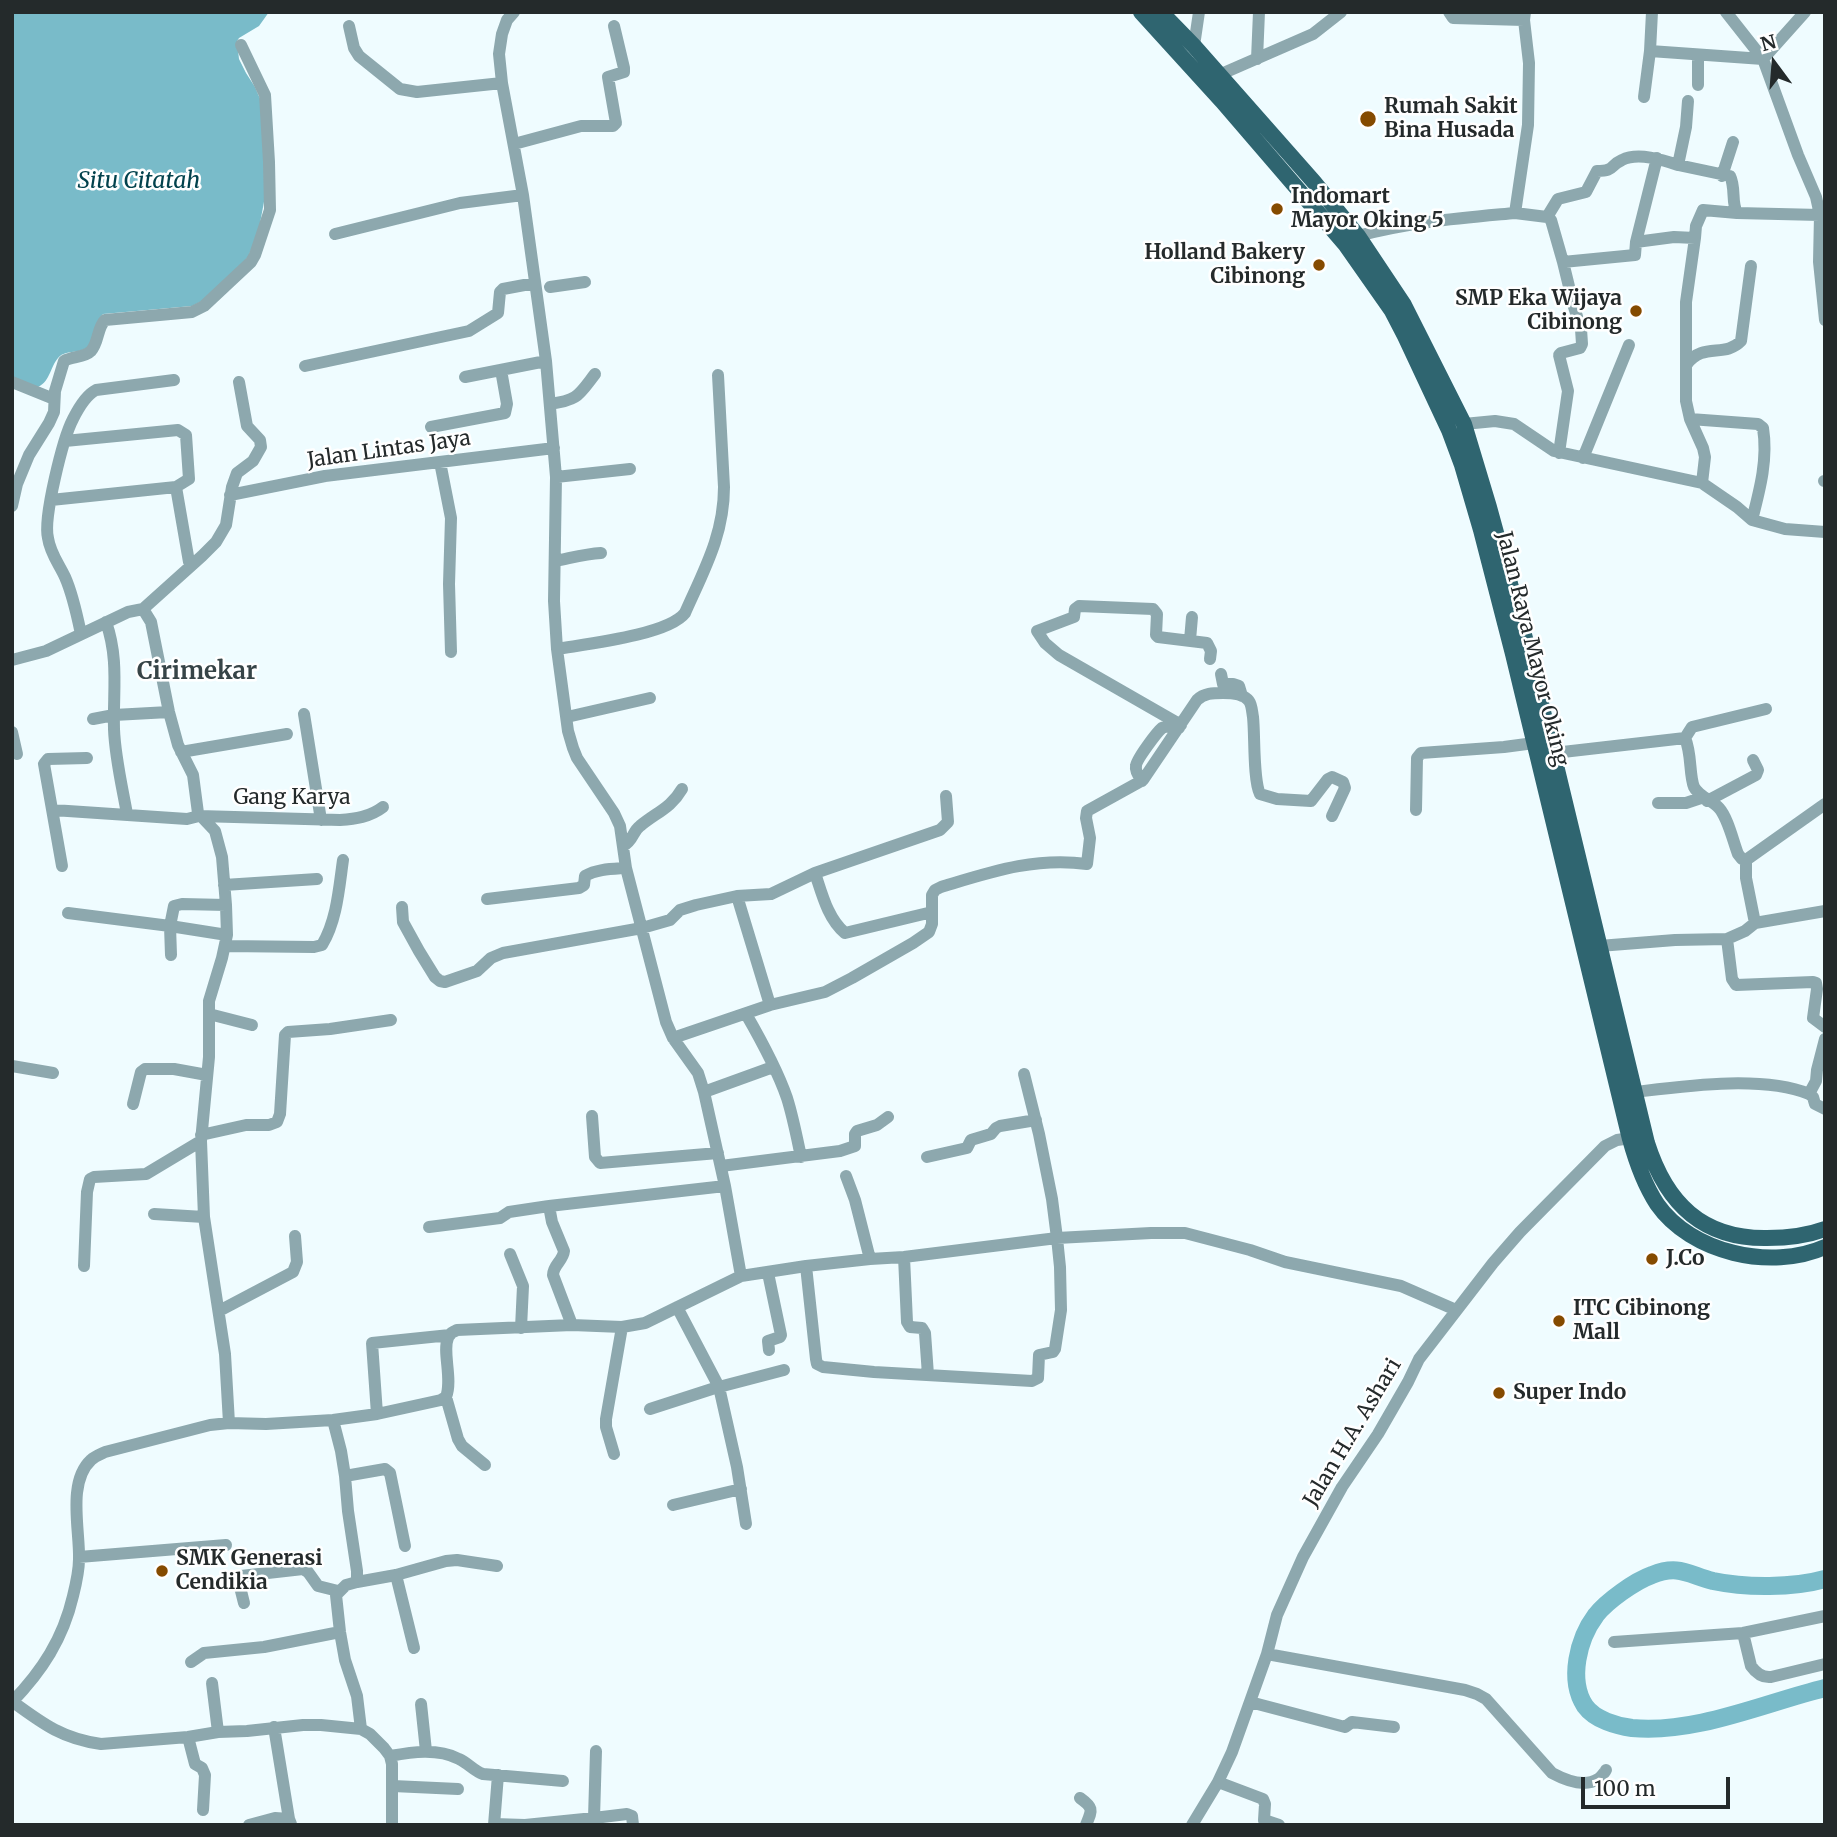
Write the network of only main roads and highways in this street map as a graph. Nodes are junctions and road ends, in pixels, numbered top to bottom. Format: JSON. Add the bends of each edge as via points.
{"nodes":[{"id":1,"x":1141,"y":12,"type":"edge"},
{"id":2,"x":1161,"y":12,"type":"edge"},
{"id":3,"x":1234,"y":104,"type":"junction"},
{"id":4,"x":1521,"y":652,"type":"junction"},
{"id":5,"x":1584,"y":916,"type":"junction"},
{"id":6,"x":1637,"y":1137,"type":"junction"},
{"id":7,"x":1825,"y":1229,"type":"edge"},
{"id":8,"x":1825,"y":1247,"type":"edge"}],
"edges":[{"from":1,"to":3,"type":"main road","name":"Jalan Raya Mayor Oking"},
{"from":2,"to":3,"type":"main road","name":"Jalan Raya Mayor Oking","via":[[1219,75]]},
{"from":3,"to":4,"type":"main road","name":"Jalan Raya Mayor Oking","via":[[1345,244],[1405,335],[1450,430]]},
{"from":3,"to":4,"type":"main road","name":"Jalan Raya Mayor Oking","via":[[1314,182],[1358,236],[1404,305],[1464,424],[1482,481]]},
{"from":4,"to":5,"type":"main road","name":"Jalan Raya Mayor Oking","via":[[1553,753]]},
{"from":4,"to":5,"type":"main road","name":"Jalan Raya Mayor Oking","via":[[1534,743]]},
{"from":5,"to":6,"type":"main road","name":"Jalan Raya Mayor Oking"},
{"from":5,"to":6,"type":"main road","name":"Jalan Raya Mayor Oking","via":[[1599,946],[1635,1092]]},
{"from":6,"to":7,"type":"main road","name":"Jalan Raya Mayor Oking","via":[[1675,1200],[1705,1224],[1751,1238],[1807,1235]]},
{"from":6,"to":8,"type":"main road","name":"Jalan Raya Mayor Oking","via":[[1640,1171],[1653,1198],[1685,1232],[1709,1245],[1755,1256],[1781,1258]]}]}
